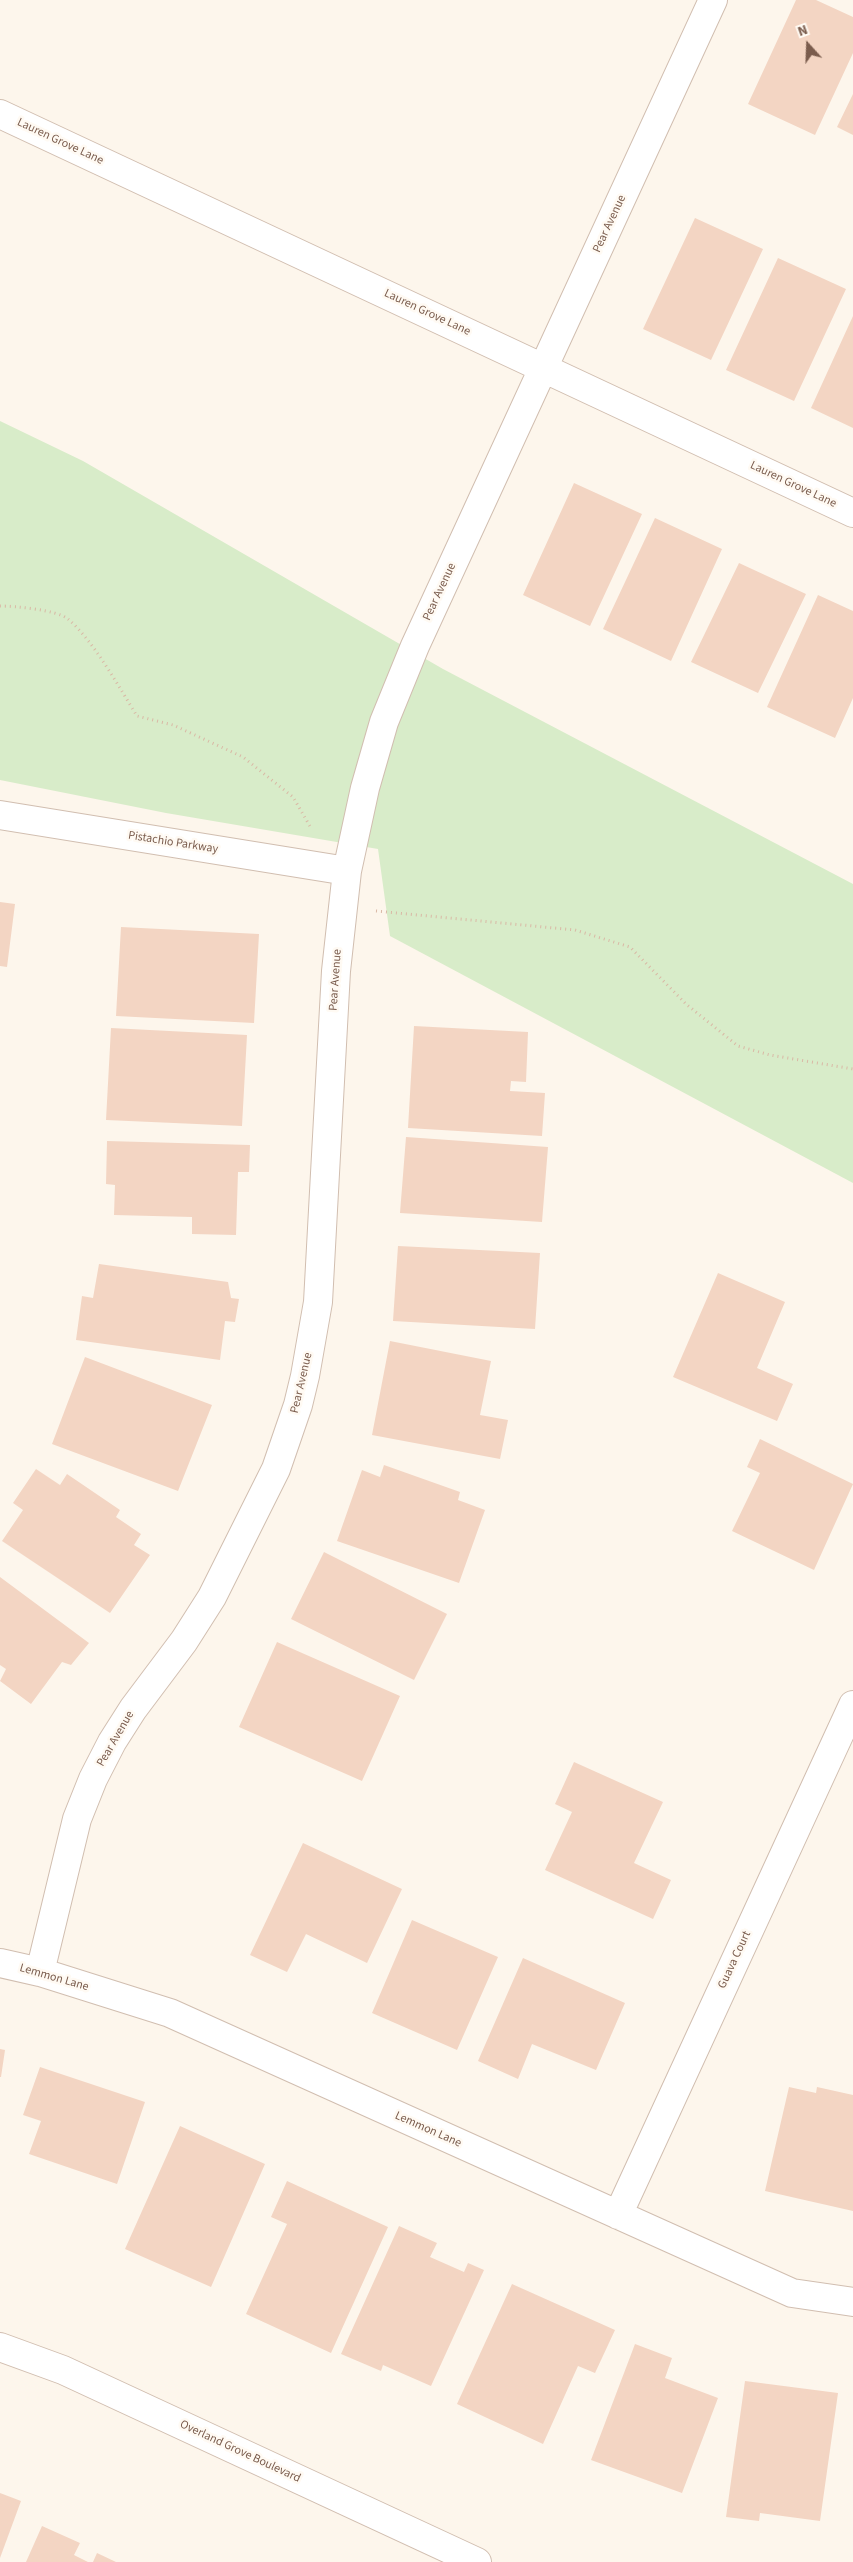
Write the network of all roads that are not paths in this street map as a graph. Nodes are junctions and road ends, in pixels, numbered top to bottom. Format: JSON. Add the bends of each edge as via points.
{"nodes":[{"id":1,"x":713,"y":0,"type":"edge"},
{"id":2,"x":0,"y":114,"type":"edge"},
{"id":3,"x":544,"y":368,"type":"junction"},
{"id":4,"x":853,"y":512,"type":"edge"},
{"id":5,"x":0,"y":816,"type":"edge"},
{"id":6,"x":347,"y":871,"type":"junction"},
{"id":7,"x":853,"y":1705,"type":"edge"},
{"id":8,"x":0,"y":1964,"type":"edge"},
{"id":9,"x":40,"y":1972,"type":"junction"},
{"id":10,"x":618,"y":2215,"type":"junction"},
{"id":11,"x":853,"y":2302,"type":"edge"},
{"id":12,"x":0,"y":2347,"type":"edge"},
{"id":13,"x":477,"y":2562,"type":"edge"}],
"edges":[{"from":1,"to":3,"type":"street","name":"Pear Avenue"},
{"from":2,"to":3,"type":"street","name":"Lauren Grove Lane"},
{"from":3,"to":4,"type":"street","name":"Lauren Grove Lane"},
{"from":3,"to":6,"type":"street","name":"Pear Avenue","via":[[415,646],[384,722],[365,788]]},
{"from":5,"to":6,"type":"street","name":"Pistachio Parkway"},
{"from":6,"to":9,"type":"street","name":"Pear Avenue","via":[[336,971],[318,1302],[298,1405],[276,1469],[212,1597],[112,1742],[93,1779],[77,1819]]},
{"from":7,"to":10,"type":"street","name":"Guava Court"},
{"from":8,"to":9,"type":"street","name":"Lemmon Lane"},
{"from":9,"to":10,"type":"street","name":"Lemmon Lane","via":[[170,2013]]},
{"from":10,"to":11,"type":"street","name":"Lemmon Lane","via":[[792,2293]]},
{"from":12,"to":13,"type":"street","name":"Overland Grove Boulevard","via":[[63,2370]]}]}
